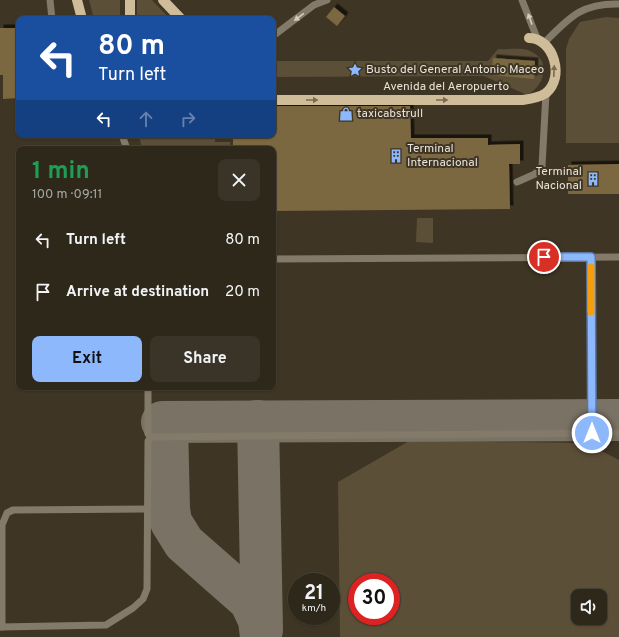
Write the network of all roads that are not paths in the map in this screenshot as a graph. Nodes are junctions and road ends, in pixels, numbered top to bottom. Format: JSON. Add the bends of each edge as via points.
{"nodes":[{"id":1,"x":50,"y":0,"type":"edge"},
{"id":2,"x":77,"y":0,"type":"edge"},
{"id":3,"x":130,"y":0,"type":"edge"},
{"id":4,"x":163,"y":0,"type":"edge"},
{"id":5,"x":327,"y":0,"type":"edge"},
{"id":6,"x":522,"y":0,"type":"edge"},
{"id":7,"x":619,"y":4,"type":"edge"},
{"id":8,"x":52,"y":16,"type":"edge"},
{"id":9,"x":81,"y":16,"type":"edge"},
{"id":10,"x":130,"y":16,"type":"edge"},
{"id":11,"x":178,"y":16,"type":"edge"},
{"id":12,"x":276,"y":34,"type":"edge"},
{"id":13,"x":536,"y":40,"type":"junction"},
{"id":14,"x":546,"y":93,"type":"junction"},
{"id":15,"x":276,"y":100,"type":"edge"},
{"id":16,"x":517,"y":182,"type":"dead end"},
{"id":17,"x":591,"y":257,"type":"junction"},
{"id":18,"x":619,"y":257,"type":"edge"},
{"id":19,"x":276,"y":259,"type":"edge"},
{"id":20,"x":148,"y":390,"type":"edge"},
{"id":21,"x":592,"y":433,"type":"junction"},
{"id":22,"x":619,"y":433,"type":"edge"},
{"id":23,"x":150,"y":437,"type":"junction"},
{"id":24,"x":147,"y":508,"type":"junction"},
{"id":25,"x":1,"y":627,"type":"edge"}],
"edges":[{"from":1,"to":8,"type":"lane"},
{"from":2,"to":9,"type":"main road"},
{"from":3,"to":10,"type":"main road"},
{"from":4,"to":11,"type":"main road"},
{"from":5,"to":12,"type":"lane","one_way":true,"via":[[314,5]]},
{"from":13,"to":6,"type":"lane","one_way":true},
{"from":7,"to":13,"type":"lane","via":[[591,6],[573,14]]},
{"from":14,"to":13,"type":"main road","one_way":true,"via":[[555,75],[555,62],[552,52]]},
{"from":15,"to":14,"type":"main road","name":"Avenida del Aeropuerto","one_way":true,"via":[[522,100]]},
{"from":14,"to":16,"type":"lane","via":[[542,166],[535,174]]},
{"from":17,"to":18,"type":"lane"},
{"from":17,"to":19,"type":"lane"},
{"from":17,"to":21,"type":"street"},
{"from":20,"to":23,"type":"lane"},
{"from":21,"to":22,"type":"lane"},
{"from":21,"to":23,"type":"lane"},
{"from":23,"to":24,"type":"lane"},
{"from":24,"to":25,"type":"lane","via":[[147,589],[143,599],[133,608],[101,626]]},
{"from":24,"to":25,"type":"lane","via":[[13,510],[7,513],[2,525]]}]}
